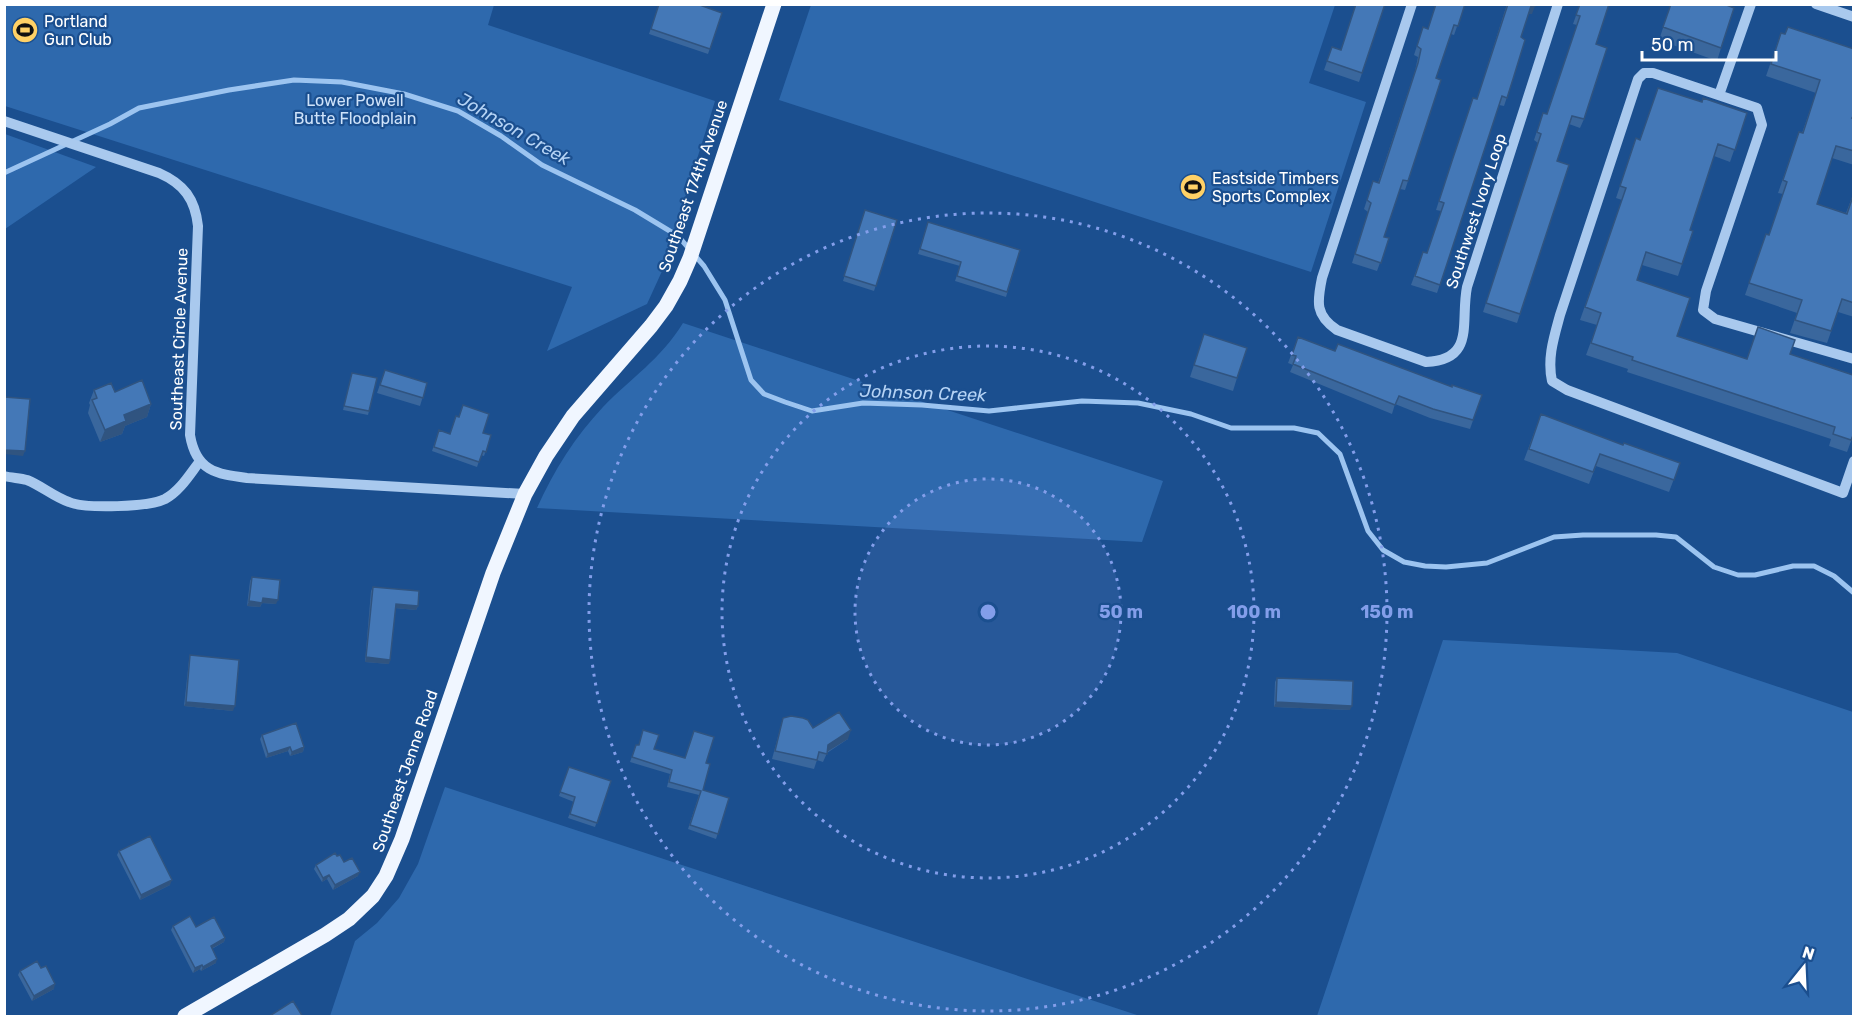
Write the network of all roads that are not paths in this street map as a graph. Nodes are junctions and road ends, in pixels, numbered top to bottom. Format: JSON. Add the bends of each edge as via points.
{"nodes":[{"id":1,"x":774,"y":4,"type":"edge"},
{"id":2,"x":1412,"y":4,"type":"edge"},
{"id":3,"x":1558,"y":4,"type":"edge"},
{"id":4,"x":1751,"y":4,"type":"edge"},
{"id":5,"x":1816,"y":4,"type":"edge"},
{"id":6,"x":1854,"y":17,"type":"edge"},
{"id":7,"x":1719,"y":95,"type":"junction"},
{"id":8,"x":4,"y":121,"type":"edge"},
{"id":9,"x":1854,"y":359,"type":"edge"},
{"id":10,"x":1854,"y":460,"type":"edge"},
{"id":11,"x":200,"y":461,"type":"junction"},
{"id":12,"x":4,"y":476,"type":"edge"},
{"id":13,"x":525,"y":494,"type":"junction"},
{"id":14,"x":503,"y":544,"type":"joint"},
{"id":15,"x":185,"y":1017,"type":"edge"}],
"edges":[{"from":1,"to":13,"type":"main road","name":"Southeast 174th Avenue","via":[[680,281],[651,326],[573,416]]},
{"from":2,"to":3,"type":"street","name":"Southwest Ivory Loop","via":[[1318,297],[1320,311],[1337,330],[1426,362],[1438,362],[1457,352],[1462,342],[1467,287]]},
{"from":4,"to":7,"type":"street"},
{"from":5,"to":6,"type":"street"},
{"from":7,"to":9,"type":"street","via":[[1758,108],[1762,125],[1703,310],[1715,319]]},
{"from":7,"to":10,"type":"street","via":[[1653,73],[1644,73],[1638,79],[1560,315],[1550,354],[1552,381],[1567,390],[1843,493]]},
{"from":8,"to":11,"type":"street","name":"Southeast Circle Avenue","via":[[169,178],[192,199],[198,226],[190,435]]},
{"from":11,"to":12,"type":"street","via":[[171,494],[149,503],[70,503],[26,480]]},
{"from":11,"to":13,"type":"street","via":[[216,473],[247,478]]},
{"from":13,"to":14,"type":"main road","name":"Southeast 174th Avenue"},
{"from":14,"to":15,"type":"main road","name":"Southeast Jenne Road","via":[[402,839],[373,896],[325,935]]}]}
